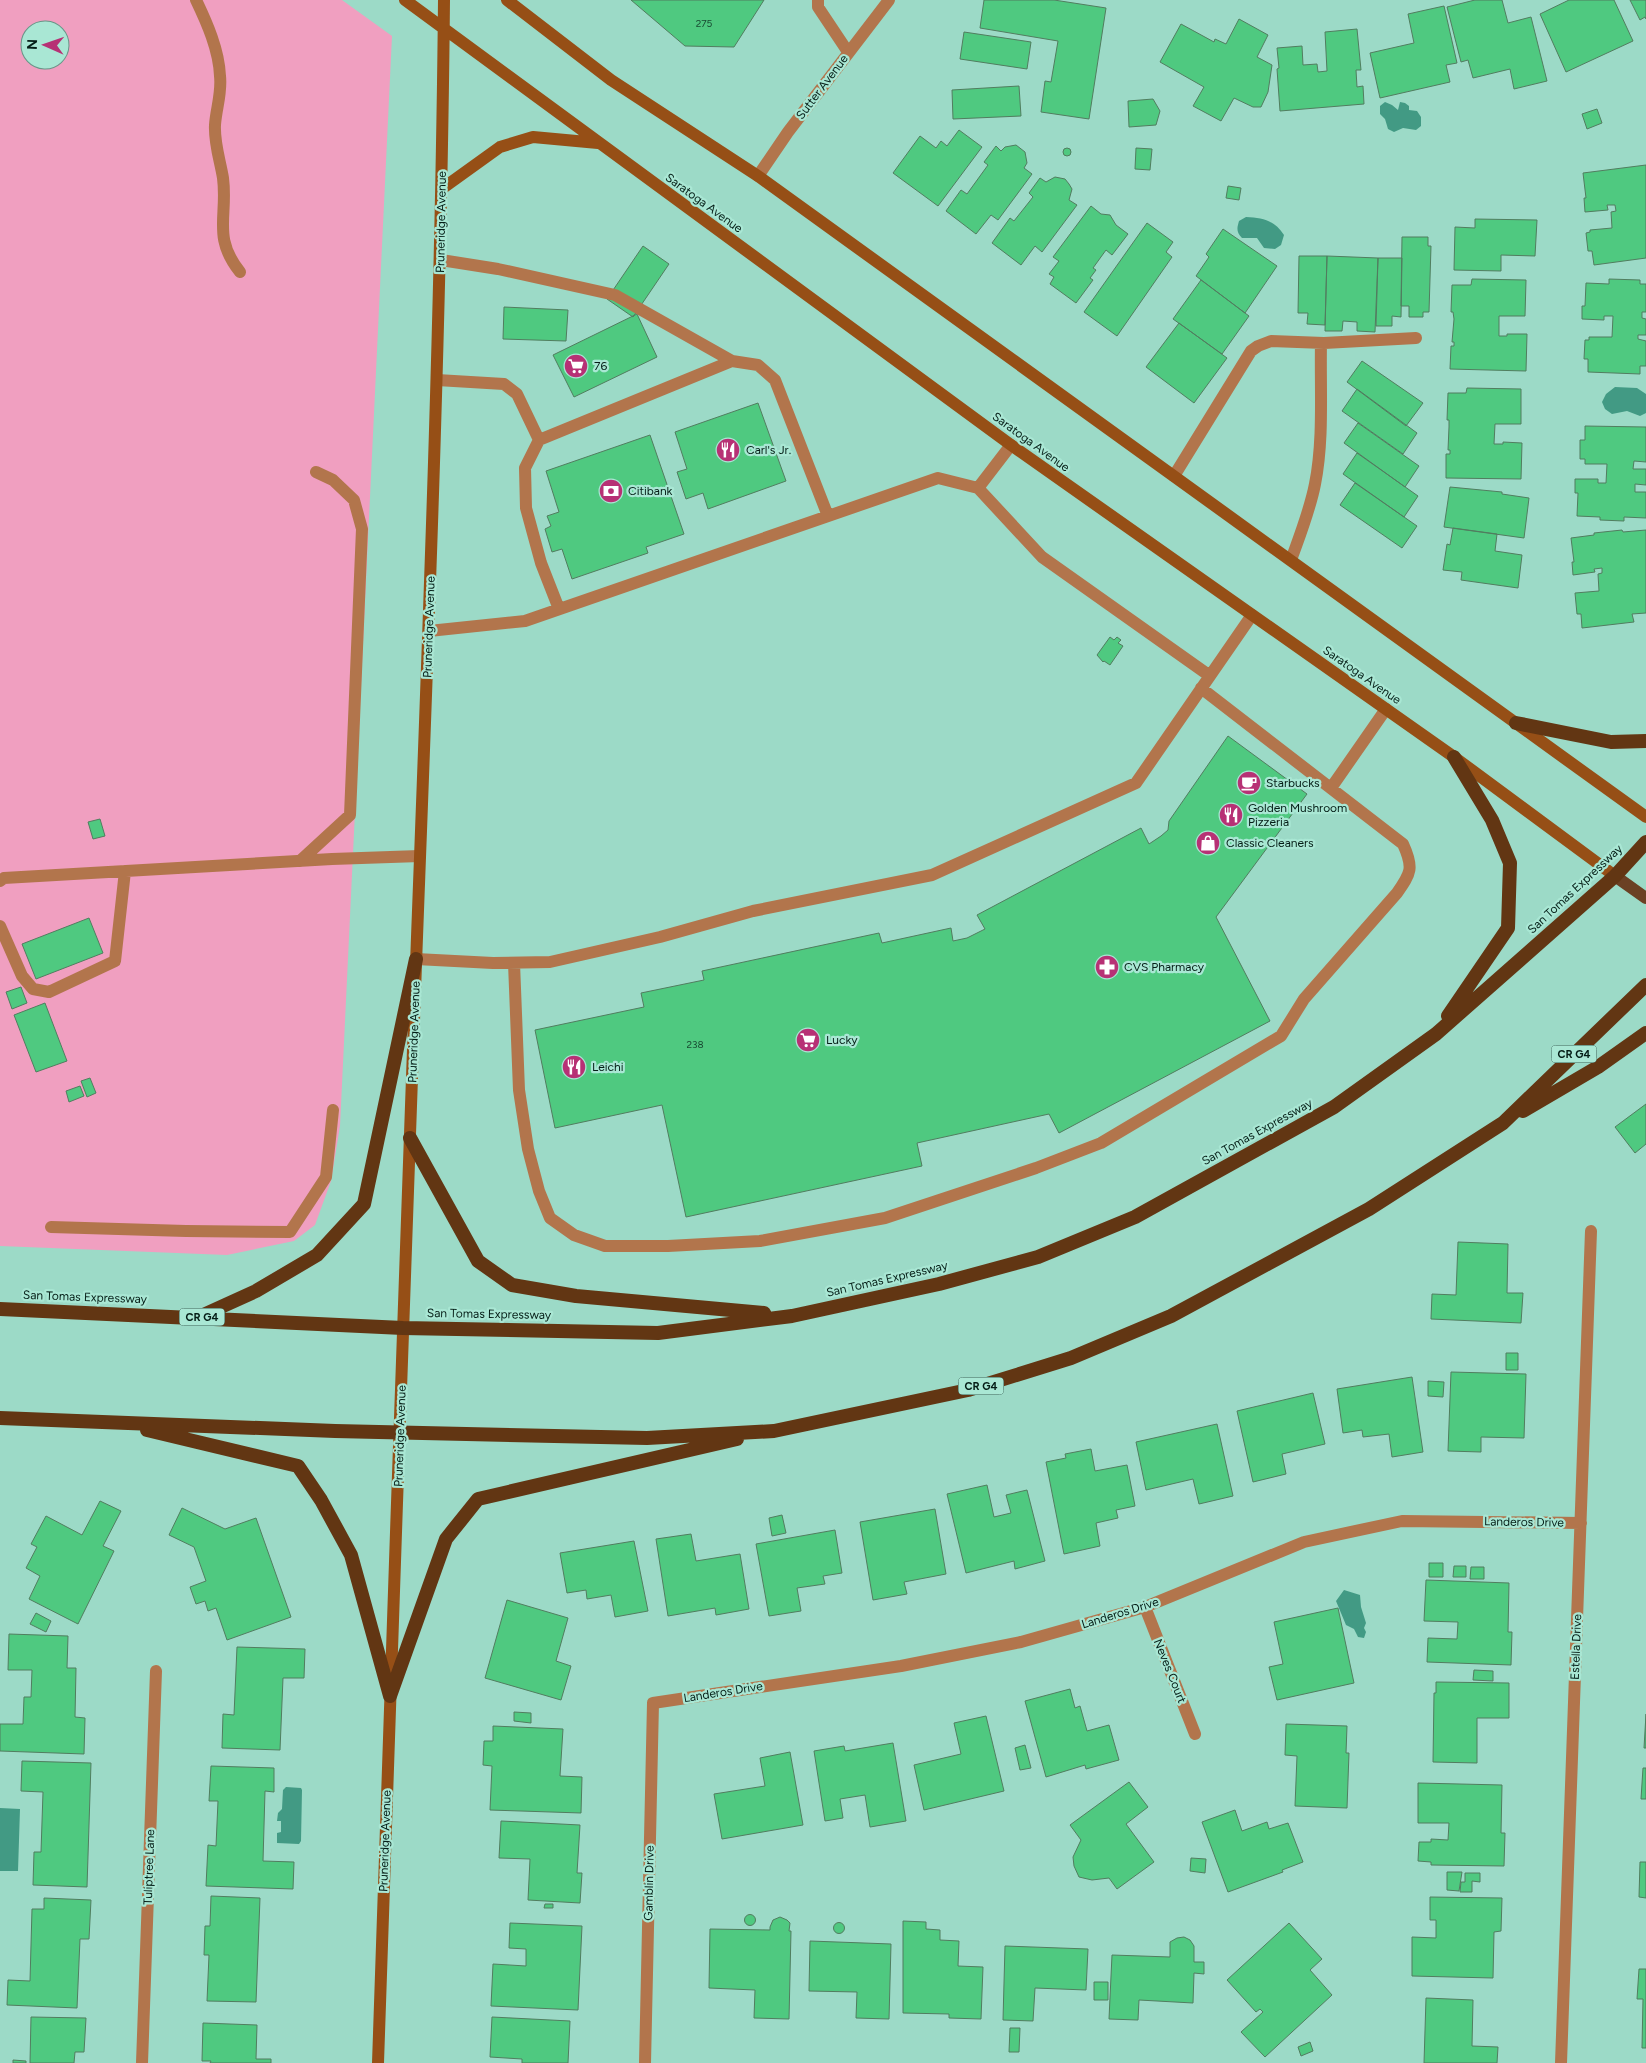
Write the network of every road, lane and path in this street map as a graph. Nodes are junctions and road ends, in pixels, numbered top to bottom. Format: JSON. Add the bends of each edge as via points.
{"nodes":[{"id":1,"x":196,"y":0,"type":"edge"},
{"id":2,"x":405,"y":0,"type":"edge"},
{"id":3,"x":444,"y":0,"type":"edge"},
{"id":4,"x":507,"y":0,"type":"edge"},
{"id":5,"x":818,"y":0,"type":"edge"},
{"id":6,"x":889,"y":0,"type":"edge"},
{"id":7,"x":444,"y":28,"type":"junction"},
{"id":8,"x":848,"y":52,"type":"junction"},
{"id":9,"x":600,"y":143,"type":"junction"},
{"id":10,"x":758,"y":176,"type":"junction"},
{"id":11,"x":443,"y":188,"type":"junction"},
{"id":12,"x":441,"y":260,"type":"junction"},
{"id":13,"x":240,"y":272,"type":"dead end"},
{"id":14,"x":1416,"y":338,"type":"dead end"},
{"id":15,"x":1321,"y":343,"type":"junction"},
{"id":16,"x":732,"y":361,"type":"junction"},
{"id":17,"x":437,"y":380,"type":"junction"},
{"id":18,"x":539,"y":440,"type":"junction"},
{"id":19,"x":1011,"y":445,"type":"junction"},
{"id":20,"x":316,"y":472,"type":"dead end"},
{"id":21,"x":1174,"y":476,"type":"junction"},
{"id":22,"x":978,"y":488,"type":"junction"},
{"id":23,"x":828,"y":516,"type":"junction"},
{"id":24,"x":1291,"y":560,"type":"junction"},
{"id":25,"x":559,"y":609,"type":"junction"},
{"id":26,"x":1252,"y":615,"type":"junction"},
{"id":27,"x":429,"y":630,"type":"junction"},
{"id":28,"x":1210,"y":676,"type":"junction"},
{"id":29,"x":1201,"y":688,"type":"junction"},
{"id":30,"x":1386,"y":709,"type":"junction"},
{"id":31,"x":1516,"y":723,"type":"junction"},
{"id":32,"x":1646,"y":741,"type":"edge"},
{"id":33,"x":1454,"y":757,"type":"junction"},
{"id":34,"x":1331,"y":788,"type":"junction"},
{"id":35,"x":1646,"y":817,"type":"edge"},
{"id":36,"x":1646,"y":842,"type":"edge"},
{"id":37,"x":420,"y":856,"type":"junction"},
{"id":38,"x":300,"y":861,"type":"junction"},
{"id":39,"x":125,"y":871,"type":"junction"},
{"id":40,"x":1615,"y":876,"type":"junction"},
{"id":41,"x":0,"y":881,"type":"edge"},
{"id":42,"x":1646,"y":898,"type":"edge"},
{"id":43,"x":0,"y":926,"type":"edge"},
{"id":44,"x":416,"y":959,"type":"junction"},
{"id":45,"x":514,"y":962,"type":"junction"},
{"id":46,"x":1646,"y":985,"type":"edge"},
{"id":47,"x":1436,"y":1034,"type":"junction"},
{"id":48,"x":1646,"y":1034,"type":"edge"},
{"id":49,"x":333,"y":1110,"type":"dead end"},
{"id":50,"x":1503,"y":1123,"type":"junction"},
{"id":51,"x":410,"y":1138,"type":"junction"},
{"id":52,"x":51,"y":1227,"type":"dead end"},
{"id":53,"x":1591,"y":1231,"type":"dead end"},
{"id":54,"x":0,"y":1309,"type":"edge"},
{"id":55,"x":792,"y":1316,"type":"junction"},
{"id":56,"x":199,"y":1317,"type":"junction"},
{"id":57,"x":404,"y":1328,"type":"junction"},
{"id":58,"x":0,"y":1418,"type":"edge"},
{"id":59,"x":115,"y":1422,"type":"junction"},
{"id":60,"x":774,"y":1431,"type":"junction"},
{"id":61,"x":400,"y":1432,"type":"junction"},
{"id":62,"x":1581,"y":1523,"type":"junction"},
{"id":63,"x":1145,"y":1607,"type":"junction"},
{"id":64,"x":156,"y":1671,"type":"dead end"},
{"id":65,"x":390,"y":1696,"type":"junction"},
{"id":66,"x":653,"y":1703,"type":"joint"},
{"id":67,"x":1196,"y":1734,"type":"dead end"},
{"id":68,"x":142,"y":2063,"type":"edge"},
{"id":69,"x":378,"y":2063,"type":"edge"},
{"id":70,"x":645,"y":2063,"type":"edge"},
{"id":71,"x":1562,"y":2063,"type":"edge"}],
"edges":[{"from":1,"to":13,"type":"street","via":[[209,28],[220,74],[215,140],[223,180],[222,225],[230,261]]},
{"from":2,"to":7,"type":"main road","name":"Saratoga Avenue"},
{"from":3,"to":7,"type":"main road","name":"Pruneridge Avenue"},
{"from":4,"to":10,"type":"main road","via":[[611,80]]},
{"from":5,"to":8,"type":"street","via":[[818,7]]},
{"from":6,"to":8,"type":"street","name":"Sutter Avenue"},
{"from":7,"to":9,"type":"main road","name":"Saratoga Avenue"},
{"from":7,"to":11,"type":"main road","name":"Pruneridge Avenue"},
{"from":8,"to":10,"type":"street","name":"Sutter Avenue"},
{"from":9,"to":11,"type":"main road","via":[[533,137],[500,147]]},
{"from":9,"to":19,"type":"main road","name":"Saratoga Avenue"},
{"from":10,"to":21,"type":"main road"},
{"from":11,"to":12,"type":"main road","name":"Pruneridge Avenue"},
{"from":12,"to":16,"type":"street","via":[[615,294]]},
{"from":12,"to":17,"type":"main road","name":"Pruneridge Avenue"},
{"from":14,"to":15,"type":"street"},
{"from":15,"to":21,"type":"street","via":[[1271,341],[1251,352]]},
{"from":15,"to":24,"type":"street","via":[[1316,482]]},
{"from":16,"to":18,"type":"street"},
{"from":16,"to":23,"type":"street","via":[[758,365],[775,380]]},
{"from":17,"to":18,"type":"street","via":[[504,384],[518,394]]},
{"from":17,"to":27,"type":"main road","name":"Pruneridge Avenue"},
{"from":18,"to":25,"type":"street","via":[[525,468],[526,508],[541,563]]},
{"from":19,"to":22,"type":"street"},
{"from":19,"to":26,"type":"main road","name":"Saratoga Avenue"},
{"from":20,"to":38,"type":"street","via":[[333,480],[354,500],[362,529],[359,629],[350,814]]},
{"from":21,"to":24,"type":"main road"},
{"from":22,"to":23,"type":"street","via":[[938,478]]},
{"from":22,"to":28,"type":"street","via":[[1042,557]]},
{"from":23,"to":25,"type":"street"},
{"from":24,"to":31,"type":"main road"},
{"from":25,"to":27,"type":"street","via":[[525,621]]},
{"from":26,"to":28,"type":"street"},
{"from":26,"to":30,"type":"main road","name":"Saratoga Avenue"},
{"from":27,"to":37,"type":"main road","name":"Pruneridge Avenue"},
{"from":28,"to":29,"type":"street"},
{"from":29,"to":34,"type":"street"},
{"from":29,"to":45,"type":"street","via":[[1136,783],[932,875],[753,911],[660,937],[550,962]]},
{"from":30,"to":33,"type":"main road","name":"Saratoga Avenue"},
{"from":30,"to":34,"type":"street"},
{"from":31,"to":32,"type":"highway","via":[[1612,742]]},
{"from":31,"to":35,"type":"main road"},
{"from":33,"to":40,"type":"main road","name":"Saratoga Avenue"},
{"from":33,"to":47,"type":"highway","via":[[1492,820],[1510,863],[1508,928]]},
{"from":34,"to":45,"type":"street","via":[[1403,844],[1409,857],[1409,876],[1304,999],[1281,1036],[1101,1143],[1036,1168],[877,1220],[760,1241],[606,1246],[574,1235],[550,1218],[528,1149],[519,1090]]},
{"from":36,"to":40,"type":"highway","name":"San Tomas Expressway","number":"CR G4"},
{"from":37,"to":38,"type":"street"},
{"from":37,"to":44,"type":"main road","name":"Pruneridge Avenue"},
{"from":38,"to":39,"type":"street"},
{"from":39,"to":41,"type":"street","via":[[4,878]]},
{"from":39,"to":43,"type":"street","via":[[115,961],[49,992],[33,989],[22,976]]},
{"from":40,"to":42,"type":"main road","name":"Saratoga Avenue"},
{"from":40,"to":47,"type":"highway","name":"San Tomas Expressway","number":"CR G4"},
{"from":44,"to":45,"type":"street","via":[[493,964]]},
{"from":44,"to":51,"type":"main road","name":"Pruneridge Avenue"},
{"from":44,"to":56,"type":"highway","via":[[364,1204],[318,1255],[256,1291]]},
{"from":46,"to":50,"type":"highway","number":"CR G4"},
{"from":47,"to":55,"type":"highway","name":"San Tomas Expressway","number":"CR G4","via":[[1334,1107],[1135,1217],[1038,1257],[939,1284]]},
{"from":48,"to":50,"type":"highway","via":[[1598,1067]]},
{"from":49,"to":52,"type":"street","via":[[326,1177],[290,1232]]},
{"from":50,"to":60,"type":"highway","number":"CR G4","via":[[1369,1209],[1162,1320],[1071,1358],[968,1390]]},
{"from":51,"to":55,"type":"highway","via":[[478,1261],[512,1285],[576,1296]]},
{"from":51,"to":57,"type":"main road","name":"Pruneridge Avenue"},
{"from":53,"to":62,"type":"street","name":"Estella Drive"},
{"from":54,"to":56,"type":"highway","name":"San Tomas Expressway","number":"CR G4"},
{"from":55,"to":57,"type":"highway","name":"San Tomas Expressway","number":"CR G4","via":[[658,1333]]},
{"from":56,"to":57,"type":"highway","name":"San Tomas Expressway","number":"CR G4"},
{"from":57,"to":61,"type":"main road","name":"Pruneridge Avenue"},
{"from":58,"to":59,"type":"highway","number":"CR G4"},
{"from":59,"to":61,"type":"highway","number":"CR G4"},
{"from":59,"to":65,"type":"highway","via":[[298,1466],[351,1555]]},
{"from":60,"to":61,"type":"highway","number":"CR G4","via":[[647,1438]]},
{"from":60,"to":65,"type":"highway","via":[[478,1499],[446,1539]]},
{"from":61,"to":65,"type":"main road","name":"Pruneridge Avenue"},
{"from":62,"to":63,"type":"street","name":"Landeros Drive","via":[[1402,1521],[1304,1542]]},
{"from":62,"to":71,"type":"street","name":"Estella Drive"},
{"from":63,"to":66,"type":"street","name":"Landeros Drive","via":[[1021,1642],[901,1666]]},
{"from":63,"to":67,"type":"street","name":"Neves Court"},
{"from":64,"to":68,"type":"street","name":"Tuliptree Lane"},
{"from":65,"to":69,"type":"main road","name":"Pruneridge Avenue"},
{"from":66,"to":70,"type":"street","name":"Gamblin Drive"}]}
